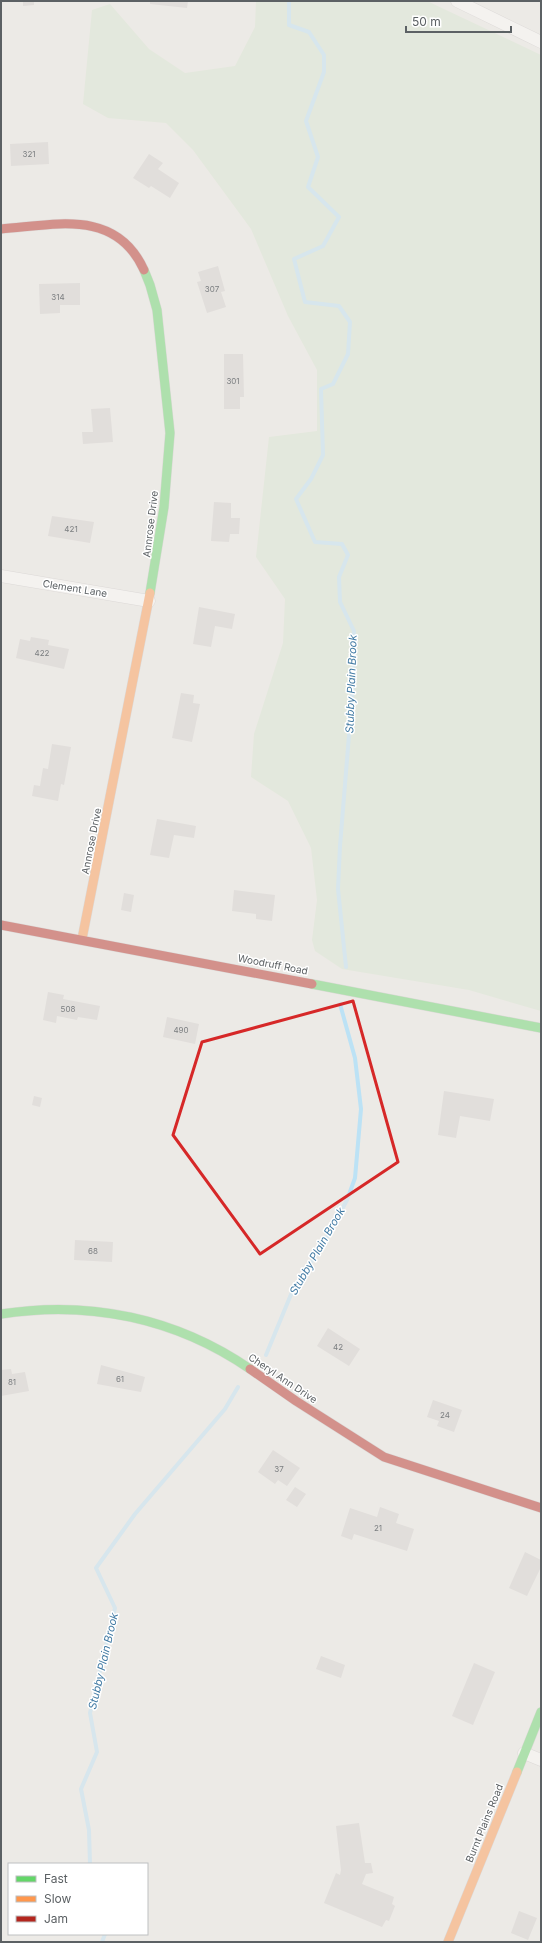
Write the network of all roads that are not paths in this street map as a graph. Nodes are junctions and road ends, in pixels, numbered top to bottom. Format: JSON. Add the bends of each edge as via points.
{"nodes":[{"id":1,"x":457,"y":1,"type":"edge"},
{"id":2,"x":541,"y":42,"type":"edge"},
{"id":3,"x":1,"y":229,"type":"edge"},
{"id":4,"x":1,"y":576,"type":"edge"},
{"id":5,"x":149,"y":601,"type":"junction"},
{"id":6,"x":1,"y":925,"type":"edge"},
{"id":7,"x":82,"y":939,"type":"junction"},
{"id":8,"x":541,"y":1028,"type":"edge"},
{"id":9,"x":1,"y":1314,"type":"edge"},
{"id":10,"x":541,"y":1508,"type":"edge"},
{"id":11,"x":541,"y":1712,"type":"edge"},
{"id":12,"x":524,"y":1753,"type":"junction"},
{"id":13,"x":541,"y":1760,"type":"edge"},
{"id":14,"x":448,"y":1942,"type":"edge"}],
"edges":[{"from":1,"to":2,"type":"street"},
{"from":3,"to":5,"type":"street","name":"Annrose Drive","via":[[72,223],[92,224],[120,237],[132,250],[144,270],[161,333],[171,447]]},
{"from":4,"to":5,"type":"street","name":"Clement Lane"},
{"from":5,"to":7,"type":"street","name":"Annrose Drive"},
{"from":6,"to":7,"type":"street","name":"Woodruff Road"},
{"from":7,"to":8,"type":"street","name":"Woodruff Road"},
{"from":9,"to":10,"type":"street","name":"Cheryl Ann Drive","via":[[64,1308],[131,1316],[176,1330],[226,1353],[384,1457]]},
{"from":11,"to":12,"type":"street","name":"Burnt Plains Road"},
{"from":12,"to":13,"type":"street"},
{"from":12,"to":14,"type":"street","name":"Burnt Plains Road"}]}
